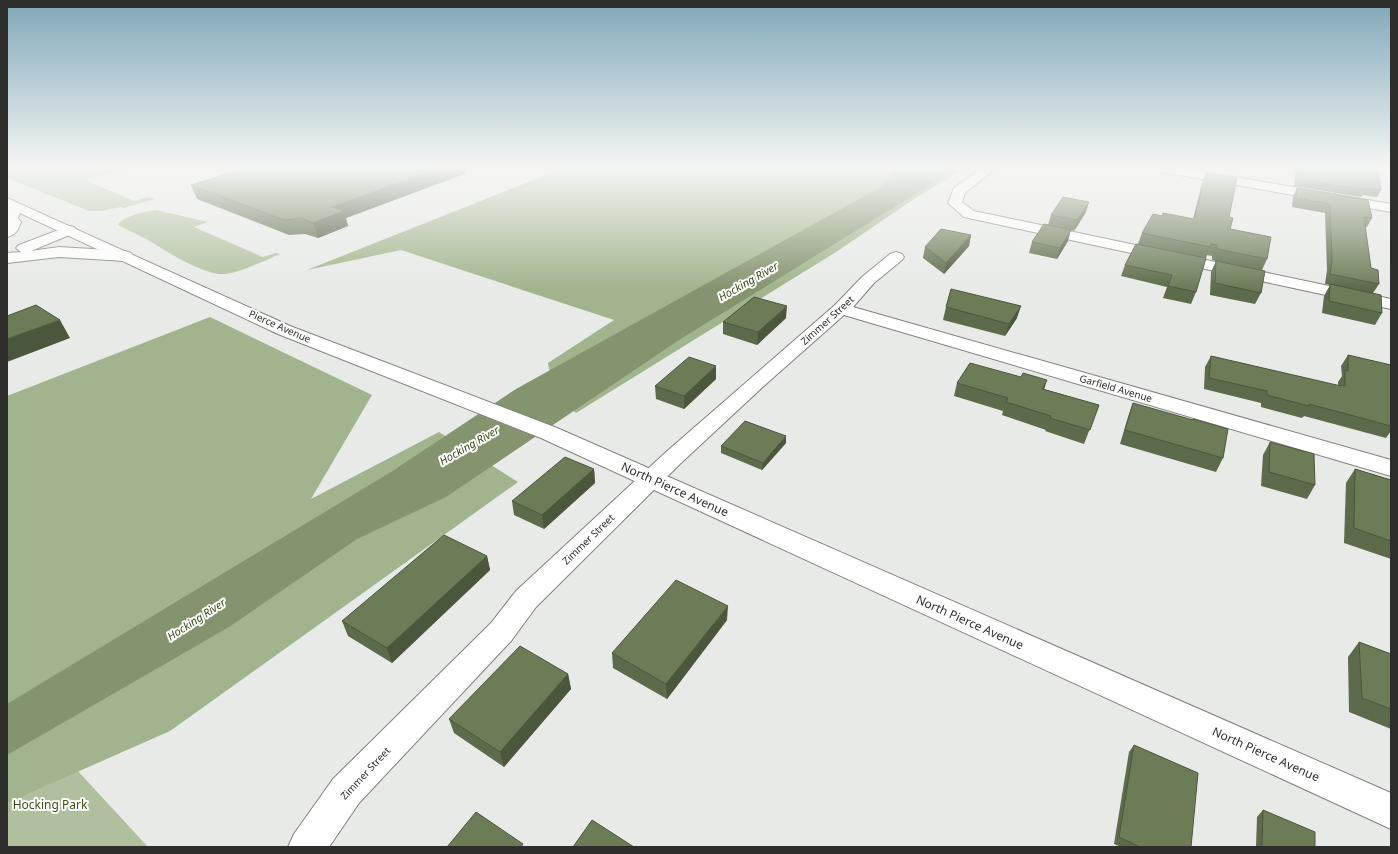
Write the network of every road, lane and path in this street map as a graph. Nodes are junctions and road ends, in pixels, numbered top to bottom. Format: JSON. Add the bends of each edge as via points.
{"nodes":[{"id":1,"x":11,"y":209,"type":"edge"},
{"id":2,"x":23,"y":209,"type":"edge"},
{"id":3,"x":963,"y":209,"type":"edge"},
{"id":4,"x":69,"y":230,"type":"junction"},
{"id":5,"x":7,"y":233,"type":"edge"},
{"id":6,"x":7,"y":243,"type":"edge"},
{"id":7,"x":7,"y":253,"type":"edge"},
{"id":8,"x":125,"y":256,"type":"junction"},
{"id":9,"x":896,"y":257,"type":"dead end"},
{"id":10,"x":7,"y":258,"type":"edge"},
{"id":11,"x":1391,"y":304,"type":"edge"},
{"id":12,"x":841,"y":309,"type":"junction"},
{"id":13,"x":549,"y":433,"type":"joint"},
{"id":14,"x":1391,"y":468,"type":"edge"},
{"id":15,"x":652,"y":479,"type":"junction"},
{"id":16,"x":1391,"y":811,"type":"edge"},
{"id":17,"x":307,"y":847,"type":"edge"}],
"edges":[{"from":1,"to":5,"type":"street","name":"Pierce Avenue","via":[[10,219],[14,226]]},
{"from":2,"to":4,"type":"street","name":"Pierce Avenue"},
{"from":3,"to":11,"type":"street","via":[[969,214]]},
{"from":4,"to":6,"type":"street"},
{"from":4,"to":7,"type":"street"},
{"from":4,"to":8,"type":"street","name":"Pierce Avenue"},
{"from":8,"to":10,"type":"street","via":[[59,252]]},
{"from":8,"to":13,"type":"street","name":"Pierce Avenue","via":[[284,330]]},
{"from":9,"to":12,"type":"street","name":"Zimmer Street","via":[[868,280]]},
{"from":12,"to":14,"type":"street","name":"Garfield Avenue"},
{"from":12,"to":15,"type":"street","name":"Zimmer Street","via":[[672,458]]},
{"from":13,"to":15,"type":"street","name":"North Pierce Avenue"},
{"from":15,"to":16,"type":"street","name":"North Pierce Avenue"},
{"from":15,"to":17,"type":"street","name":"Zimmer Street","via":[[526,599],[500,632],[346,792]]}]}
